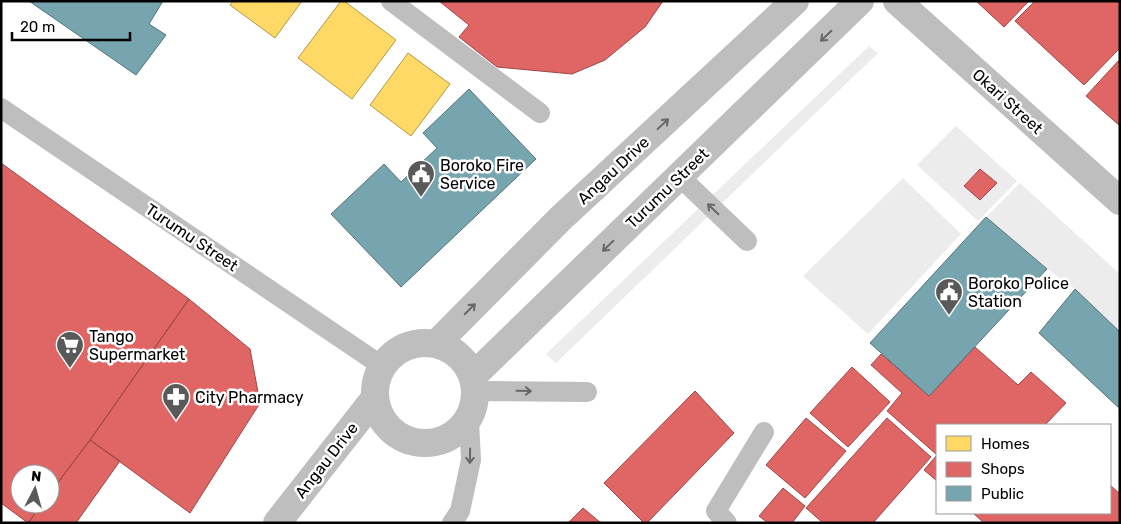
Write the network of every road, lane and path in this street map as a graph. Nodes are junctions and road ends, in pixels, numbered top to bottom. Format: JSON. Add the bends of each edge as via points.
{"nodes":[{"id":1,"x":392,"y":1,"type":"edge"},
{"id":2,"x":795,"y":1,"type":"edge"},
{"id":3,"x":860,"y":1,"type":"edge"},
{"id":4,"x":897,"y":1,"type":"edge"},
{"id":5,"x":1,"y":108,"type":"edge"},
{"id":6,"x":540,"y":112,"type":"dead end"},
{"id":7,"x":679,"y":176,"type":"junction"},
{"id":8,"x":1120,"y":201,"type":"edge"},
{"id":9,"x":747,"y":241,"type":"dead end"},
{"id":10,"x":436,"y":344,"type":"junction"},
{"id":11,"x":382,"y":366,"type":"junction"},
{"id":12,"x":475,"y":383,"type":"junction"},
{"id":13,"x":587,"y":392,"type":"dead end"},
{"id":14,"x":375,"y":398,"type":"junction"},
{"id":15,"x":469,"y":421,"type":"junction"},
{"id":16,"x":764,"y":432,"type":"dead end"},
{"id":17,"x":277,"y":523,"type":"edge"},
{"id":18,"x":452,"y":523,"type":"edge"},
{"id":19,"x":727,"y":523,"type":"edge"}],
"edges":[{"from":1,"to":6,"type":"lane"},
{"from":10,"to":2,"type":"street","name":"Angau Drive","one_way":true,"via":[[561,218]]},
{"from":3,"to":7,"type":"street","name":"Turumu Street","one_way":true},
{"from":4,"to":8,"type":"street","name":"Okari Street"},
{"from":5,"to":11,"type":"lane","name":"Turumu Street"},
{"from":9,"to":7,"type":"lane","one_way":true},
{"from":7,"to":12,"type":"street","name":"Turumu Street","one_way":true},
{"from":10,"to":11,"type":"street","via":[[404,347]]},
{"from":10,"to":12,"type":"street","via":[[463,359]]},
{"from":11,"to":14,"type":"street"},
{"from":12,"to":13,"type":"lane","one_way":true},
{"from":12,"to":15,"type":"lane"},
{"from":14,"to":15,"type":"street","via":[[379,414],[388,428],[419,443],[437,442],[453,435]]},
{"from":14,"to":17,"type":"street","name":"Angau Drive"},
{"from":15,"to":18,"type":"lane","one_way":true,"via":[[471,460],[460,511]]},
{"from":16,"to":19,"type":"lane","via":[[716,511]]}]}
